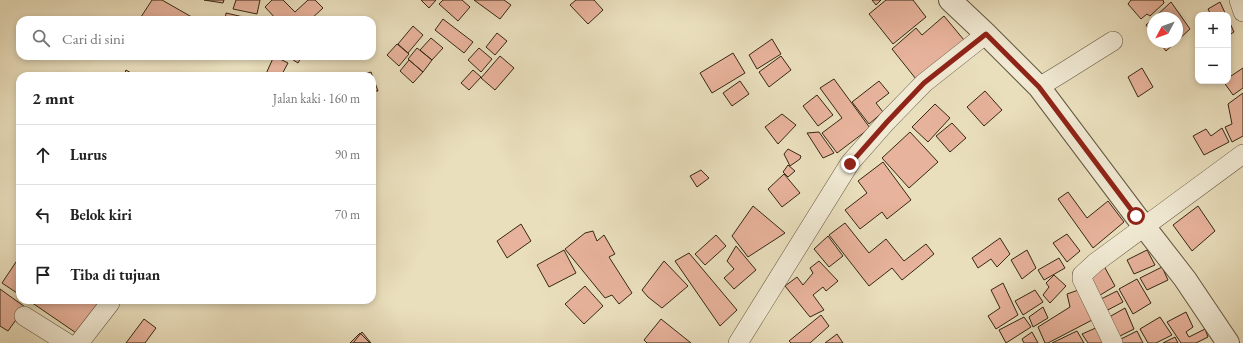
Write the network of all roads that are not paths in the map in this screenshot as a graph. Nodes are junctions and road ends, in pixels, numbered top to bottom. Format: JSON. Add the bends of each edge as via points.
{"nodes":[{"id":1,"x":950,"y":0,"type":"edge"},
{"id":2,"x":1239,"y":0,"type":"edge"},
{"id":3,"x":1243,"y":12,"type":"edge"},
{"id":4,"x":986,"y":34,"type":"junction"},
{"id":5,"x":1113,"y":41,"type":"dead end"},
{"id":6,"x":1051,"y":80,"type":"junction"},
{"id":7,"x":1243,"y":154,"type":"edge"},
{"id":8,"x":1145,"y":227,"type":"junction"},
{"id":9,"x":109,"y":304,"type":"edge"},
{"id":10,"x":24,"y":316,"type":"dead end"},
{"id":11,"x":1225,"y":342,"type":"edge"},
{"id":12,"x":68,"y":343,"type":"edge"},
{"id":13,"x":79,"y":343,"type":"edge"},
{"id":14,"x":738,"y":343,"type":"edge"},
{"id":15,"x":1113,"y":343,"type":"edge"}],
"edges":[{"from":1,"to":4,"type":"street"},
{"from":2,"to":3,"type":"street"},
{"from":4,"to":6,"type":"street"},
{"from":4,"to":14,"type":"street","via":[[924,83],[850,164]]},
{"from":5,"to":6,"type":"street"},
{"from":6,"to":8,"type":"street"},
{"from":7,"to":8,"type":"street"},
{"from":8,"to":11,"type":"street","via":[[1185,279]]},
{"from":8,"to":15,"type":"street","via":[[1082,275]]},
{"from":9,"to":13,"type":"street"},
{"from":10,"to":12,"type":"street"}]}
